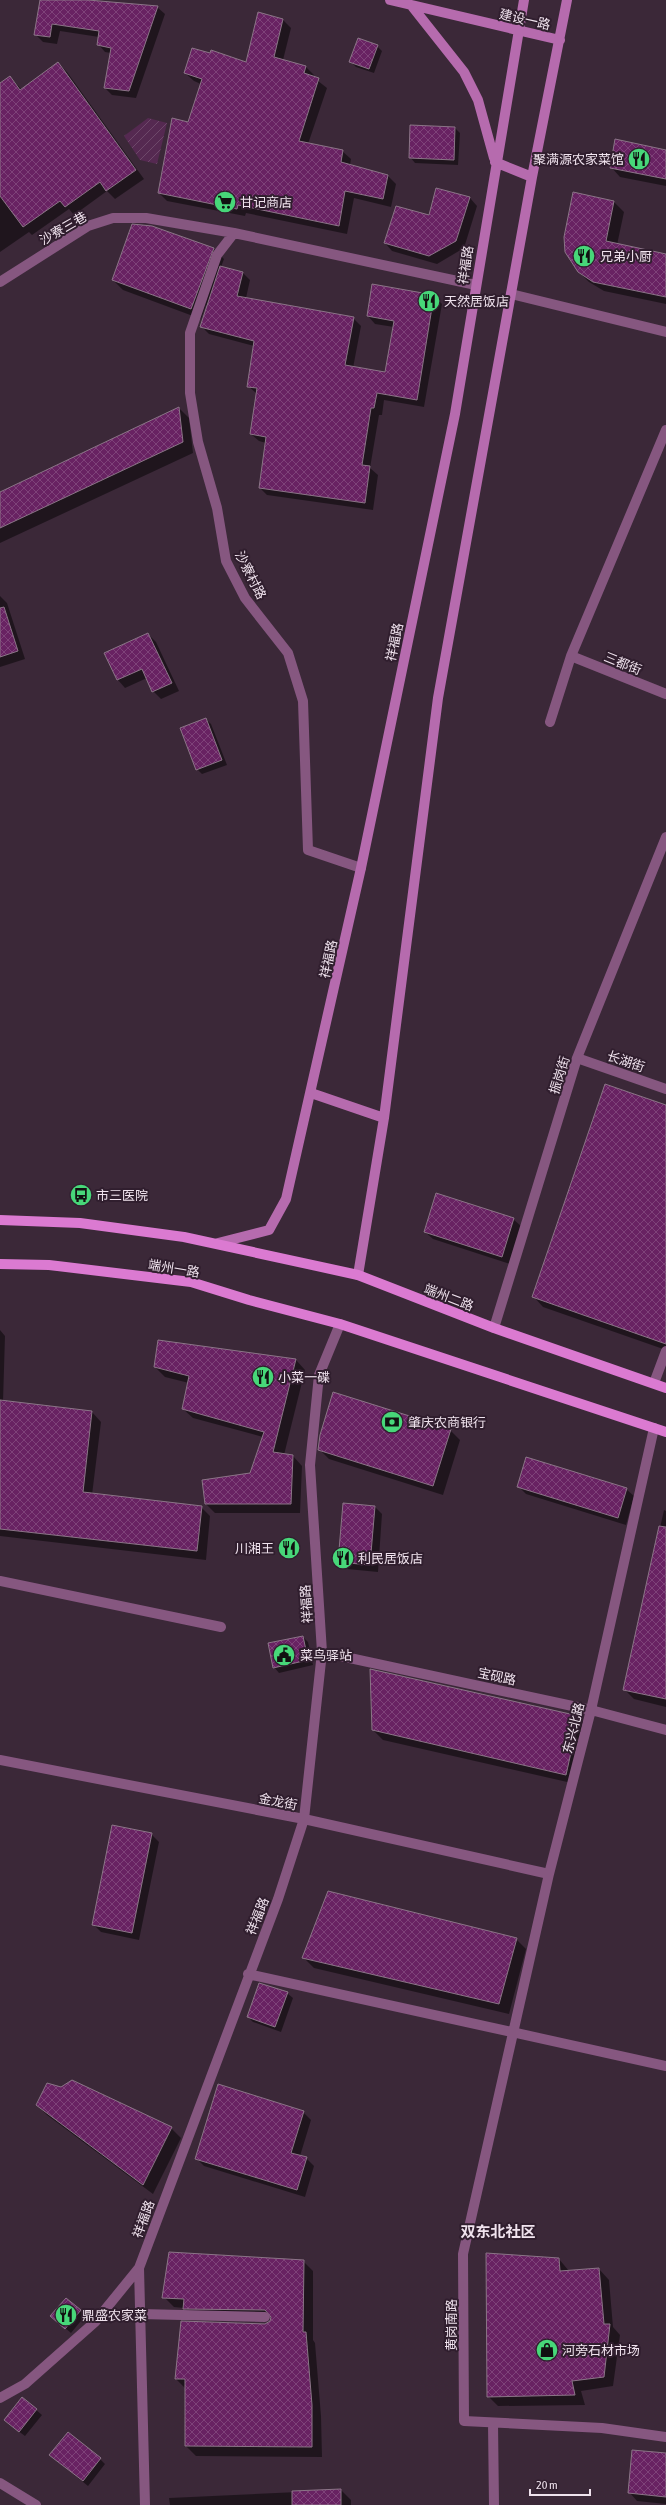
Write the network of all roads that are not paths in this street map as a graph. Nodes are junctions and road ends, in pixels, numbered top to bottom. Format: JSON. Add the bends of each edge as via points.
{"nodes":[{"id":1,"x":390,"y":0,"type":"edge"},
{"id":2,"x":524,"y":0,"type":"edge"},
{"id":3,"x":567,"y":0,"type":"edge"},
{"id":4,"x":411,"y":5,"type":"junction"},
{"id":5,"x":519,"y":31,"type":"junction"},
{"id":6,"x":560,"y":40,"type":"junction"},
{"id":7,"x":495,"y":162,"type":"junction"},
{"id":8,"x":532,"y":177,"type":"junction"},
{"id":9,"x":234,"y":233,"type":"junction"},
{"id":10,"x":0,"y":282,"type":"edge"},
{"id":11,"x":476,"y":285,"type":"junction"},
{"id":12,"x":511,"y":294,"type":"junction"},
{"id":13,"x":666,"y":332,"type":"edge"},
{"id":14,"x":666,"y":430,"type":"edge"},
{"id":15,"x":571,"y":656,"type":"junction"},
{"id":16,"x":666,"y":694,"type":"edge"},
{"id":17,"x":550,"y":722,"type":"dead end"},
{"id":18,"x":666,"y":837,"type":"edge"},
{"id":19,"x":361,"y":868,"type":"junction"},
{"id":20,"x":577,"y":1058,"type":"junction"},
{"id":21,"x":666,"y":1089,"type":"edge"},
{"id":22,"x":311,"y":1093,"type":"junction"},
{"id":23,"x":384,"y":1118,"type":"junction"},
{"id":24,"x":0,"y":1220,"type":"edge"},
{"id":25,"x":218,"y":1243,"type":"junction"},
{"id":26,"x":0,"y":1264,"type":"edge"},
{"id":27,"x":358,"y":1275,"type":"junction"},
{"id":28,"x":340,"y":1324,"type":"junction"},
{"id":29,"x":494,"y":1328,"type":"junction"},
{"id":30,"x":666,"y":1351,"type":"edge"},
{"id":31,"x":654,"y":1383,"type":"junction"},
{"id":32,"x":666,"y":1388,"type":"edge"},
{"id":33,"x":654,"y":1428,"type":"junction"},
{"id":34,"x":666,"y":1432,"type":"edge"},
{"id":35,"x":0,"y":1581,"type":"edge"},
{"id":36,"x":221,"y":1627,"type":"dead end"},
{"id":37,"x":322,"y":1652,"type":"junction"},
{"id":38,"x":592,"y":1710,"type":"junction"},
{"id":39,"x":666,"y":1730,"type":"edge"},
{"id":40,"x":0,"y":1760,"type":"edge"},
{"id":41,"x":304,"y":1819,"type":"junction"},
{"id":42,"x":549,"y":1874,"type":"junction"},
{"id":43,"x":248,"y":1974,"type":"junction"},
{"id":44,"x":514,"y":2033,"type":"junction"},
{"id":45,"x":666,"y":2066,"type":"edge"},
{"id":46,"x":139,"y":2268,"type":"junction"},
{"id":47,"x":140,"y":2314,"type":"junction"},
{"id":48,"x":264,"y":2317,"type":"dead end"},
{"id":49,"x":0,"y":2398,"type":"edge"},
{"id":50,"x":493,"y":2423,"type":"junction"},
{"id":51,"x":666,"y":2437,"type":"edge"},
{"id":52,"x":0,"y":2483,"type":"edge"},
{"id":53,"x":36,"y":2505,"type":"edge"},
{"id":54,"x":145,"y":2505,"type":"edge"},
{"id":55,"x":494,"y":2505,"type":"edge"}],
"edges":[{"from":1,"to":4,"type":"street","name":"建设一路"},
{"from":2,"to":5,"type":"street","name":"祥福路"},
{"from":3,"to":6,"type":"street"},
{"from":4,"to":5,"type":"street","name":"建设一路"},
{"from":4,"to":7,"type":"street","via":[[464,72],[478,100]]},
{"from":5,"to":6,"type":"street","name":"建设一路"},
{"from":5,"to":7,"type":"street","name":"祥福路"},
{"from":6,"to":8,"type":"street"},
{"from":7,"to":8,"type":"street"},
{"from":7,"to":11,"type":"street","name":"祥福路"},
{"from":8,"to":12,"type":"street"},
{"from":9,"to":10,"type":"street","name":"沙寮三巷","via":[[146,218],[113,218],[88,226]]},
{"from":9,"to":11,"type":"street","name":"沙寮三巷"},
{"from":9,"to":19,"type":"street","name":"沙寮村路","via":[[217,255],[190,333],[190,393],[198,442],[217,508],[226,561],[245,598],[288,653],[303,701],[308,850]]},
{"from":11,"to":19,"type":"street","name":"祥福路","via":[[455,414]]},
{"from":12,"to":13,"type":"street"},
{"from":12,"to":23,"type":"street","via":[[438,698]]},
{"from":14,"to":15,"type":"street"},
{"from":15,"to":16,"type":"street","name":"三都街"},
{"from":15,"to":17,"type":"street"},
{"from":18,"to":20,"type":"street","name":"振岗街"},
{"from":19,"to":22,"type":"street","name":"祥福路"},
{"from":20,"to":21,"type":"street","name":"长湖街"},
{"from":20,"to":29,"type":"street","name":"振岗街"},
{"from":22,"to":23,"type":"street"},
{"from":22,"to":25,"type":"street","name":"祥福路","via":[[286,1199],[269,1230]]},
{"from":23,"to":27,"type":"street"},
{"from":24,"to":25,"type":"main road","via":[[80,1223]]},
{"from":25,"to":27,"type":"main road","name":"端州二路"},
{"from":26,"to":28,"type":"main road","name":"端州一路","via":[[49,1264],[191,1282]]},
{"from":27,"to":29,"type":"main road","name":"端州二路"},
{"from":28,"to":33,"type":"main road"},
{"from":28,"to":37,"type":"street","name":"祥福路","via":[[319,1374],[310,1465]]},
{"from":29,"to":31,"type":"main road","name":"端州二路"},
{"from":30,"to":31,"type":"street"},
{"from":31,"to":32,"type":"main road","name":"端州二路"},
{"from":33,"to":34,"type":"main road"},
{"from":33,"to":38,"type":"street","name":"东兴北路"},
{"from":35,"to":36,"type":"street"},
{"from":37,"to":38,"type":"street","name":"宝砚路"},
{"from":37,"to":41,"type":"street","name":"祥福路"},
{"from":38,"to":39,"type":"street","name":"宝砚路"},
{"from":38,"to":42,"type":"street","name":"东兴北路"},
{"from":40,"to":41,"type":"street","name":"金龙街"},
{"from":41,"to":42,"type":"street","name":"金龙街"},
{"from":41,"to":43,"type":"street","name":"祥福路","via":[[278,1899]]},
{"from":42,"to":44,"type":"street","name":"东兴北路"},
{"from":43,"to":44,"type":"street"},
{"from":43,"to":46,"type":"street","name":"祥福路"},
{"from":44,"to":45,"type":"street"},
{"from":44,"to":50,"type":"street","name":"黄岗南路","via":[[463,2254],[464,2421]]},
{"from":46,"to":47,"type":"street","name":"祥福路"},
{"from":46,"to":49,"type":"street","via":[[95,2322],[25,2384]]},
{"from":47,"to":48,"type":"street"},
{"from":47,"to":54,"type":"street","name":"祥福路"},
{"from":50,"to":51,"type":"street","name":"黄岗南路","via":[[602,2428]]},
{"from":50,"to":55,"type":"street"},
{"from":52,"to":53,"type":"street"}]}
